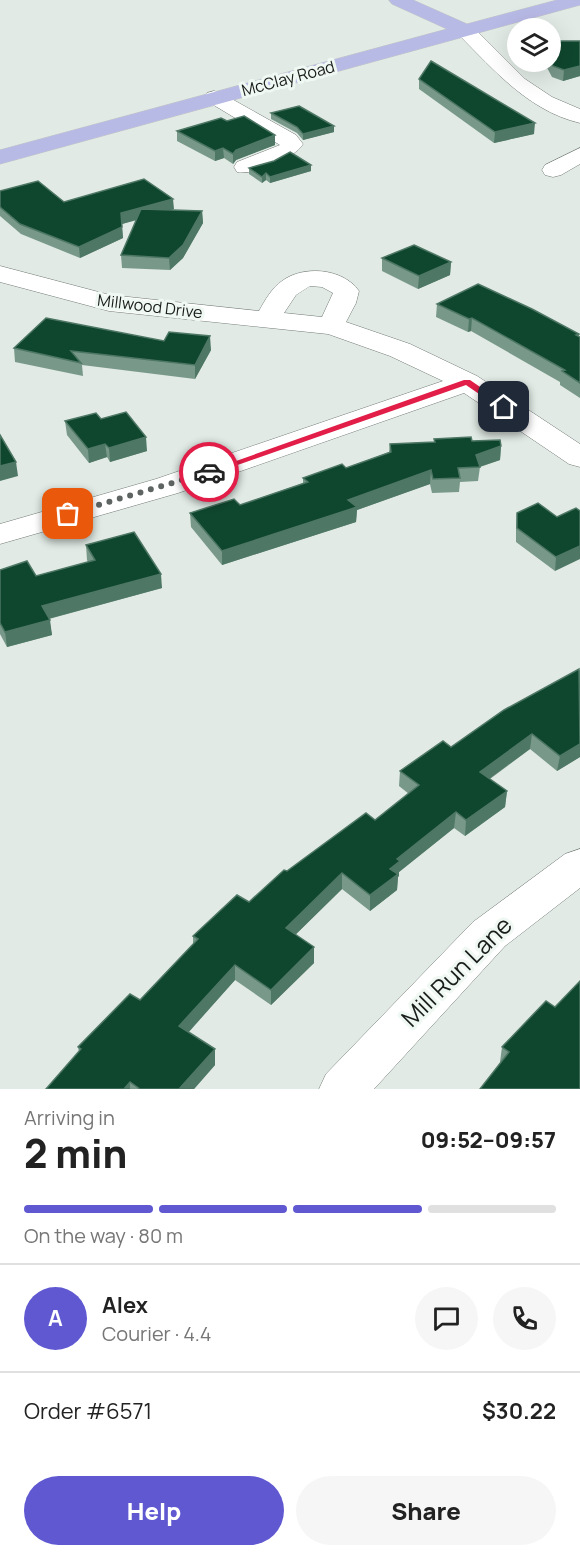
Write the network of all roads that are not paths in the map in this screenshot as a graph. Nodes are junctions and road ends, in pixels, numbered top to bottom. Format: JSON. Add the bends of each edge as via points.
{"nodes":[{"id":1,"x":398,"y":0,"type":"edge"},
{"id":2,"x":577,"y":0,"type":"edge"},
{"id":3,"x":466,"y":31,"type":"junction"},
{"id":4,"x":214,"y":97,"type":"junction"},
{"id":5,"x":580,"y":117,"type":"edge"},
{"id":6,"x":580,"y":155,"type":"edge"},
{"id":7,"x":0,"y":157,"type":"edge"},
{"id":8,"x":245,"y":167,"type":"dead end"},
{"id":9,"x":553,"y":170,"type":"dead end"},
{"id":10,"x":0,"y":274,"type":"edge"},
{"id":11,"x":267,"y":320,"type":"junction"},
{"id":12,"x":331,"y":326,"type":"junction"},
{"id":13,"x":467,"y":382,"type":"junction"},
{"id":14,"x":580,"y":458,"type":"edge"},
{"id":15,"x":0,"y":534,"type":"edge"},
{"id":16,"x":580,"y":865,"type":"edge"},
{"id":17,"x":343,"y":1089,"type":"edge"}],
"edges":[{"from":1,"to":3,"type":"main road"},
{"from":2,"to":3,"type":"main road","name":"McClay Road"},
{"from":3,"to":4,"type":"main road","name":"McClay Road"},
{"from":3,"to":5,"type":"street","via":[[518,83],[544,101]]},
{"from":4,"to":7,"type":"main road","name":"McClay Road"},
{"from":4,"to":8,"type":"street","via":[[292,144],[289,149]]},
{"from":6,"to":9,"type":"street"},
{"from":10,"to":11,"type":"street","name":"Millwood Drive","via":[[109,303]]},
{"from":11,"to":12,"type":"street","name":"Millwood Drive"},
{"from":11,"to":12,"type":"street","via":[[293,282],[314,278],[329,280],[346,291]]},
{"from":12,"to":13,"type":"street","name":"Millwood Drive","via":[[391,345]]},
{"from":13,"to":14,"type":"street","name":"Millwood Drive"},
{"from":13,"to":15,"type":"street","via":[[167,486]]},
{"from":16,"to":17,"type":"street","name":"Mill Run Lane","via":[[489,934]]}]}
